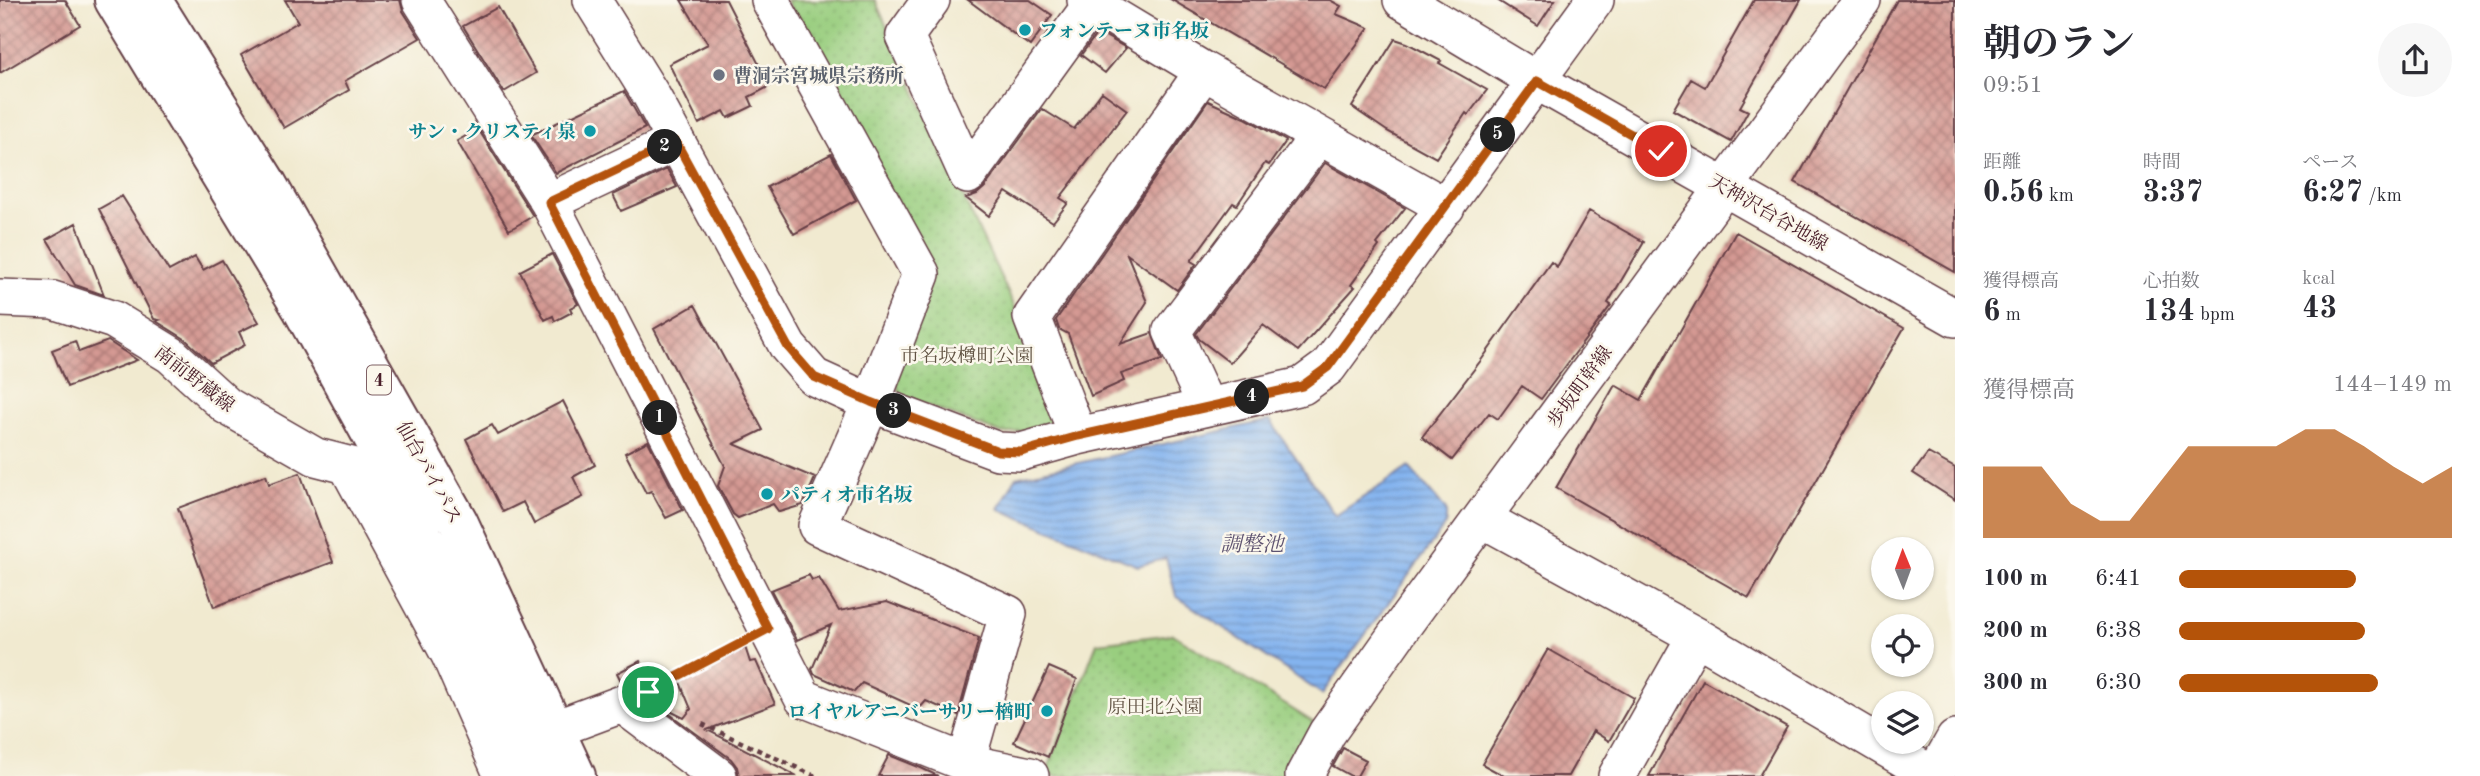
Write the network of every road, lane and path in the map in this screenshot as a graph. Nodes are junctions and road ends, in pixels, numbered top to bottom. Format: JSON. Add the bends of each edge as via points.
{"nodes":[{"id":1,"x":114,"y":0,"type":"edge"},
{"id":2,"x":153,"y":0,"type":"edge"},
{"id":3,"x":421,"y":0,"type":"edge"},
{"id":4,"x":592,"y":0,"type":"edge"},
{"id":5,"x":770,"y":0,"type":"edge"},
{"id":6,"x":931,"y":0,"type":"edge"},
{"id":7,"x":1595,"y":0,"type":"edge"},
{"id":8,"x":1862,"y":0,"type":"edge"},
{"id":9,"x":1089,"y":2,"type":"edge"},
{"id":10,"x":1419,"y":4,"type":"edge"},
{"id":11,"x":1204,"y":71,"type":"junction"},
{"id":12,"x":1537,"y":81,"type":"junction"},
{"id":13,"x":1319,"y":136,"type":"junction"},
{"id":14,"x":676,"y":142,"type":"junction"},
{"id":15,"x":1724,"y":186,"type":"junction"},
{"id":16,"x":549,"y":202,"type":"junction"},
{"id":17,"x":1446,"y":207,"type":"junction"},
{"id":18,"x":0,"y":298,"type":"edge"},
{"id":19,"x":1955,"y":318,"type":"edge"},
{"id":20,"x":871,"y":402,"type":"junction"},
{"id":21,"x":1207,"y":407,"type":"junction"},
{"id":22,"x":1078,"y":436,"type":"junction"},
{"id":23,"x":386,"y":461,"type":"junction"},
{"id":24,"x":347,"y":465,"type":"junction"},
{"id":25,"x":1483,"y":519,"type":"junction"},
{"id":26,"x":768,"y":629,"type":"junction"},
{"id":27,"x":1696,"y":636,"type":"junction"},
{"id":28,"x":658,"y":698,"type":"dead end"},
{"id":29,"x":699,"y":722,"type":"dead end"},
{"id":30,"x":555,"y":729,"type":"junction"},
{"id":31,"x":1955,"y":739,"type":"edge"},
{"id":32,"x":965,"y":763,"type":"junction"},
{"id":33,"x":503,"y":776,"type":"edge"},
{"id":34,"x":537,"y":776,"type":"edge"},
{"id":35,"x":576,"y":776,"type":"edge"},
{"id":36,"x":718,"y":776,"type":"edge"},
{"id":37,"x":815,"y":776,"type":"edge"},
{"id":38,"x":1030,"y":776,"type":"edge"},
{"id":39,"x":1304,"y":776,"type":"edge"},
{"id":40,"x":1616,"y":776,"type":"edge"},
{"id":41,"x":1934,"y":776,"type":"edge"}],
"edges":[{"from":1,"to":23,"type":"highway","name":"仙台バイパス","number":"4","via":[[302,309]]},
{"from":2,"to":30,"type":"highway","name":"仙台バイパス","number":"4","via":[[268,186],[433,476]]},
{"from":3,"to":16,"type":"street"},
{"from":4,"to":14,"type":"street"},
{"from":5,"to":20,"type":"street","via":[[921,274]]},
{"from":6,"to":9,"type":"street","via":[[905,36],[968,175]]},
{"from":7,"to":12,"type":"street"},
{"from":8,"to":15,"type":"street","name":"歩坂町幹線"},
{"from":9,"to":11,"type":"street"},
{"from":10,"to":12,"type":"street","name":"天神沢台谷地線"},
{"from":11,"to":13,"type":"street"},
{"from":11,"to":22,"type":"street","via":[[1032,317]]},
{"from":12,"to":15,"type":"street","name":"天神沢台谷地線"},
{"from":12,"to":17,"type":"street"},
{"from":13,"to":17,"type":"street"},
{"from":13,"to":21,"type":"street","via":[[1172,331]]},
{"from":14,"to":16,"type":"street"},
{"from":14,"to":20,"type":"street","via":[[788,347],[814,377]]},
{"from":15,"to":19,"type":"street","name":"天神沢台谷地線"},
{"from":15,"to":25,"type":"street","name":"歩坂町幹線"},
{"from":16,"to":26,"type":"street"},
{"from":17,"to":21,"type":"street","via":[[1328,367],[1302,386]]},
{"from":18,"to":24,"type":"street","name":"南前野蔵線","via":[[53,300],[114,320],[171,355],[227,405],[316,457]]},
{"from":20,"to":22,"type":"street","via":[[998,451],[1021,452]]},
{"from":20,"to":32,"type":"street","via":[[817,526],[1008,614]]},
{"from":21,"to":22,"type":"street"},
{"from":23,"to":24,"type":"street","name":"南前野蔵線","via":[[363,469]]},
{"from":23,"to":34,"type":"highway","name":"仙台バイパス","number":"4"},
{"from":24,"to":33,"type":"street","via":[[450,655]]},
{"from":25,"to":27,"type":"street"},
{"from":25,"to":39,"type":"street","name":"歩坂町幹線","via":[[1327,733]]},
{"from":26,"to":28,"type":"path","via":[[648,692]]},
{"from":26,"to":32,"type":"street","via":[[803,698]]},
{"from":27,"to":40,"type":"street"},
{"from":27,"to":41,"type":"street"},
{"from":29,"to":37,"type":"path"},
{"from":30,"to":35,"type":"highway","name":"仙台バイパス","number":"4"},
{"from":30,"to":36,"type":"street","via":[[622,704]]},
{"from":31,"to":41,"type":"street"},
{"from":32,"to":38,"type":"street"}]}
